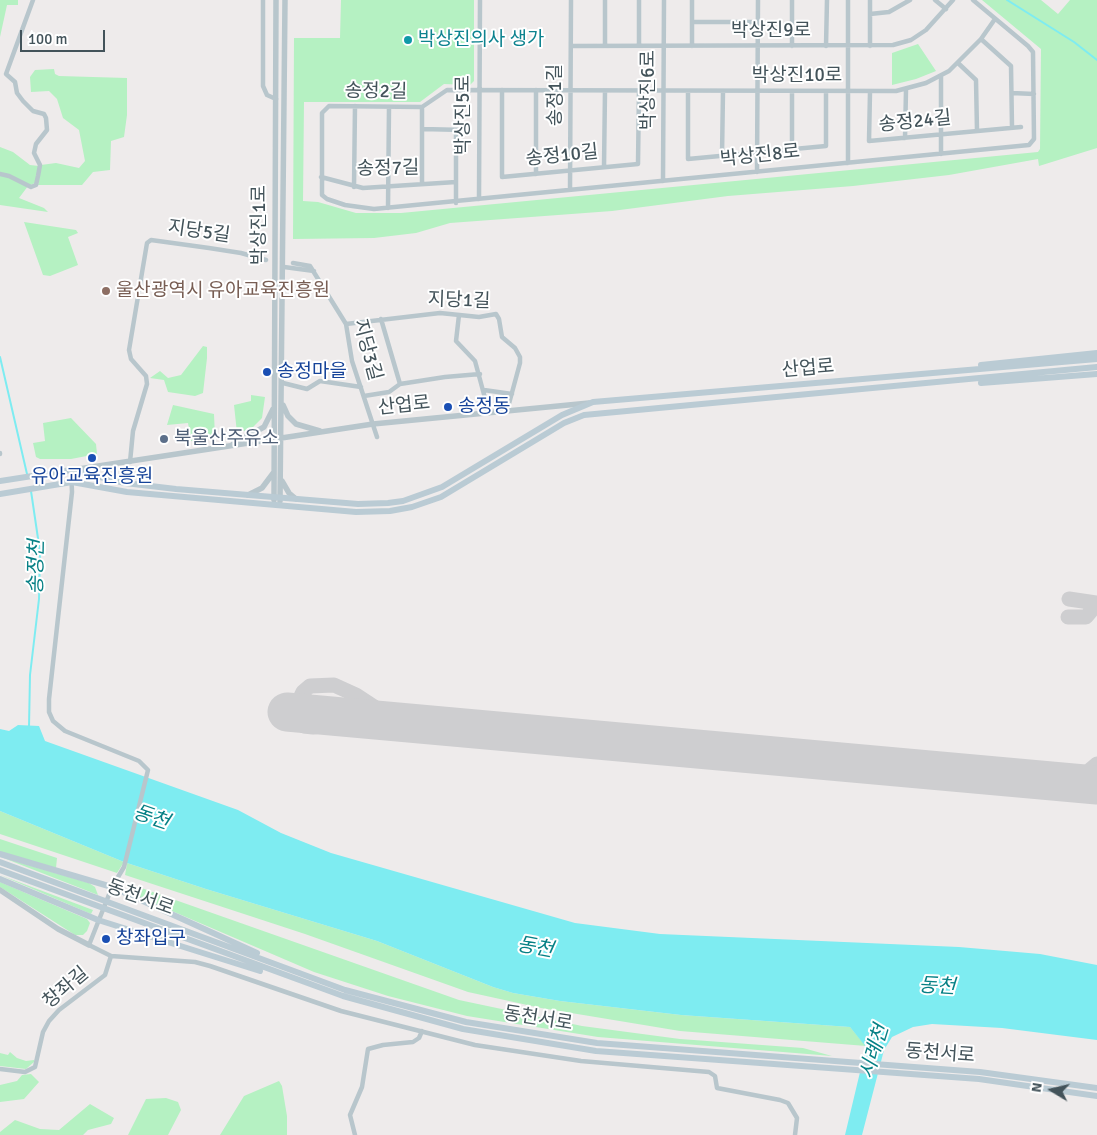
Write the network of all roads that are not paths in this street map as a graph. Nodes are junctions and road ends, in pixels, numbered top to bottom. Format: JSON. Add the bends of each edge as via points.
{"nodes":[{"id":1,"x":33,"y":0,"type":"edge"},
{"id":2,"x":263,"y":0,"type":"edge"},
{"id":3,"x":276,"y":0,"type":"edge"},
{"id":4,"x":285,"y":0,"type":"edge"},
{"id":5,"x":480,"y":0,"type":"edge"},
{"id":6,"x":571,"y":0,"type":"edge"},
{"id":7,"x":606,"y":0,"type":"edge"},
{"id":8,"x":639,"y":0,"type":"edge"},
{"id":9,"x":664,"y":0,"type":"edge"},
{"id":10,"x":692,"y":0,"type":"edge"},
{"id":11,"x":758,"y":0,"type":"edge"},
{"id":12,"x":792,"y":0,"type":"edge"},
{"id":13,"x":827,"y":0,"type":"edge"},
{"id":14,"x":848,"y":0,"type":"edge"},
{"id":15,"x":870,"y":0,"type":"edge"},
{"id":16,"x":910,"y":0,"type":"edge"},
{"id":17,"x":935,"y":0,"type":"edge"},
{"id":18,"x":953,"y":0,"type":"edge"},
{"id":19,"x":973,"y":0,"type":"edge"},
{"id":20,"x":946,"y":9,"type":"junction"},
{"id":21,"x":870,"y":14,"type":"junction"},
{"id":22,"x":995,"y":19,"type":"junction"},
{"id":23,"x":692,"y":22,"type":"junction"},
{"id":24,"x":757,"y":22,"type":"junction"},
{"id":25,"x":981,"y":39,"type":"junction"},
{"id":26,"x":571,"y":46,"type":"junction"},
{"id":27,"x":605,"y":46,"type":"junction"},
{"id":28,"x":639,"y":46,"type":"junction"},
{"id":29,"x":664,"y":46,"type":"junction"},
{"id":30,"x":692,"y":46,"type":"junction"},
{"id":31,"x":757,"y":46,"type":"junction"},
{"id":32,"x":792,"y":46,"type":"junction"},
{"id":33,"x":826,"y":46,"type":"junction"},
{"id":34,"x":848,"y":46,"type":"junction"},
{"id":35,"x":870,"y":46,"type":"junction"},
{"id":36,"x":958,"y":63,"type":"junction"},
{"id":37,"x":941,"y":76,"type":"junction"},
{"id":38,"x":480,"y":90,"type":"junction"},
{"id":39,"x":502,"y":90,"type":"junction"},
{"id":40,"x":536,"y":90,"type":"junction"},
{"id":41,"x":571,"y":90,"type":"junction"},
{"id":42,"x":604,"y":90,"type":"junction"},
{"id":43,"x":906,"y":90,"type":"junction"},
{"id":44,"x":639,"y":91,"type":"junction"},
{"id":45,"x":664,"y":91,"type":"junction"},
{"id":46,"x":688,"y":91,"type":"junction"},
{"id":47,"x":723,"y":91,"type":"junction"},
{"id":48,"x":757,"y":91,"type":"junction"},
{"id":49,"x":792,"y":91,"type":"junction"},
{"id":50,"x":826,"y":92,"type":"junction"},
{"id":51,"x":848,"y":92,"type":"junction"},
{"id":52,"x":870,"y":92,"type":"junction"},
{"id":53,"x":1012,"y":93,"type":"junction"},
{"id":54,"x":1034,"y":94,"type":"junction"},
{"id":55,"x":276,"y":99,"type":"junction"},
{"id":56,"x":355,"y":106,"type":"junction"},
{"id":57,"x":389,"y":107,"type":"junction"},
{"id":58,"x":422,"y":107,"type":"junction"},
{"id":59,"x":1012,"y":127,"type":"junction"},
{"id":60,"x":1021,"y":127,"type":"dead end"},
{"id":61,"x":422,"y":129,"type":"junction"},
{"id":62,"x":456,"y":130,"type":"junction"},
{"id":63,"x":464,"y":130,"type":"dead end"},
{"id":64,"x":977,"y":131,"type":"junction"},
{"id":65,"x":941,"y":134,"type":"junction"},
{"id":66,"x":905,"y":138,"type":"junction"},
{"id":67,"x":792,"y":149,"type":"junction"},
{"id":68,"x":757,"y":152,"type":"junction"},
{"id":69,"x":941,"y":154,"type":"junction"},
{"id":70,"x":722,"y":156,"type":"junction"},
{"id":71,"x":848,"y":163,"type":"junction"},
{"id":72,"x":604,"y":167,"type":"junction"},
{"id":73,"x":570,"y":170,"type":"junction"},
{"id":74,"x":757,"y":172,"type":"junction"},
{"id":75,"x":0,"y":174,"type":"edge"},
{"id":76,"x":536,"y":174,"type":"junction"},
{"id":77,"x":321,"y":177,"type":"junction"},
{"id":78,"x":664,"y":181,"type":"junction"},
{"id":79,"x":456,"y":182,"type":"junction"},
{"id":80,"x":422,"y":184,"type":"junction"},
{"id":81,"x":354,"y":186,"type":"junction"},
{"id":82,"x":388,"y":187,"type":"junction"},
{"id":83,"x":570,"y":190,"type":"junction"},
{"id":84,"x":322,"y":196,"type":"joint"},
{"id":85,"x":479,"y":200,"type":"junction"},
{"id":86,"x":456,"y":203,"type":"junction"},
{"id":87,"x":388,"y":208,"type":"junction"},
{"id":88,"x":266,"y":260,"type":"dead end"},
{"id":89,"x":294,"y":263,"type":"dead end"},
{"id":90,"x":284,"y":267,"type":"junction"},
{"id":91,"x":314,"y":271,"type":"junction"},
{"id":92,"x":459,"y":315,"type":"junction"},
{"id":93,"x":381,"y":319,"type":"junction"},
{"id":94,"x":346,"y":324,"type":"junction"},
{"id":95,"x":1097,"y":354,"type":"edge"},
{"id":96,"x":1097,"y":359,"type":"edge"},
{"id":97,"x":1097,"y":367,"type":"edge"},
{"id":98,"x":480,"y":374,"type":"junction"},
{"id":99,"x":1097,"y":374,"type":"edge"},
{"id":100,"x":904,"y":376,"type":"junction"},
{"id":101,"x":283,"y":383,"type":"junction"},
{"id":102,"x":400,"y":384,"type":"junction"},
{"id":103,"x":904,"y":386,"type":"junction"},
{"id":104,"x":361,"y":387,"type":"junction"},
{"id":105,"x":484,"y":390,"type":"junction"},
{"id":106,"x":512,"y":394,"type":"junction"},
{"id":107,"x":364,"y":396,"type":"junction"},
{"id":108,"x":282,"y":400,"type":"junction"},
{"id":109,"x":274,"y":402,"type":"junction"},
{"id":110,"x":593,"y":402,"type":"junction"},
{"id":111,"x":507,"y":411,"type":"junction"},
{"id":112,"x":489,"y":412,"type":"junction"},
{"id":113,"x":373,"y":424,"type":"junction"},
{"id":114,"x":324,"y":432,"type":"junction"},
{"id":115,"x":377,"y":436,"type":"dead end"},
{"id":116,"x":278,"y":439,"type":"junction"},
{"id":117,"x":227,"y":447,"type":"junction"},
{"id":118,"x":278,"y":450,"type":"junction"},
{"id":119,"x":130,"y":462,"type":"junction"},
{"id":120,"x":71,"y":470,"type":"junction"},
{"id":121,"x":275,"y":470,"type":"junction"},
{"id":122,"x":280,"y":475,"type":"junction"},
{"id":123,"x":4,"y":480,"type":"edge"},
{"id":124,"x":72,"y":482,"type":"junction"},
{"id":125,"x":0,"y":494,"type":"edge"},
{"id":126,"x":248,"y":495,"type":"junction"},
{"id":127,"x":277,"y":497,"type":"junction"},
{"id":128,"x":296,"y":499,"type":"junction"},
{"id":129,"x":277,"y":505,"type":"junction"},
{"id":130,"x":0,"y":854,"type":"edge"},
{"id":131,"x":0,"y":862,"type":"edge"},
{"id":132,"x":0,"y":870,"type":"edge"},
{"id":133,"x":0,"y":879,"type":"edge"},
{"id":134,"x":112,"y":887,"type":"junction"},
{"id":135,"x":0,"y":890,"type":"edge"},
{"id":136,"x":98,"y":902,"type":"junction"},
{"id":137,"x":111,"y":907,"type":"junction"},
{"id":138,"x":98,"y":920,"type":"junction"},
{"id":139,"x":89,"y":945,"type":"junction"},
{"id":140,"x":111,"y":956,"type":"junction"},
{"id":141,"x":313,"y":978,"type":"junction"},
{"id":142,"x":310,"y":985,"type":"junction"},
{"id":143,"x":422,"y":1031,"type":"junction"},
{"id":144,"x":844,"y":1066,"type":"junction"},
{"id":145,"x":0,"y":1069,"type":"edge"},
{"id":146,"x":912,"y":1071,"type":"junction"},
{"id":147,"x":1097,"y":1088,"type":"edge"},
{"id":148,"x":1097,"y":1096,"type":"edge"},
{"id":149,"x":355,"y":1135,"type":"edge"},
{"id":150,"x":795,"y":1135,"type":"edge"}],
"edges":[{"from":1,"to":75,"type":"street","via":[[6,74],[15,82],[23,101],[33,111],[44,114],[47,130],[34,152],[40,164],[36,185],[31,187]]},
{"from":2,"to":55,"type":"street","via":[[263,86],[267,94]]},
{"from":3,"to":55,"type":"street","name":"박상진1로"},
{"from":4,"to":90,"type":"street","name":"박상진1로"},
{"from":5,"to":38,"type":"street","name":"박상진5로"},
{"from":6,"to":26,"type":"street","name":"송정1길"},
{"from":7,"to":27,"type":"street"},
{"from":8,"to":28,"type":"street"},
{"from":9,"to":29,"type":"street","name":"박상진6로"},
{"from":10,"to":23,"type":"street"},
{"from":11,"to":24,"type":"street"},
{"from":12,"to":32,"type":"street"},
{"from":13,"to":33,"type":"street"},
{"from":14,"to":34,"type":"street"},
{"from":15,"to":21,"type":"street"},
{"from":16,"to":21,"type":"street","via":[[889,12]]},
{"from":17,"to":20,"type":"street"},
{"from":18,"to":20,"type":"street","name":"박상진9로"},
{"from":19,"to":22,"type":"street","name":"박상진8로"},
{"from":20,"to":35,"type":"street","name":"박상진9로","via":[[911,40],[893,46]]},
{"from":21,"to":35,"type":"street"},
{"from":22,"to":25,"type":"street","name":"박상진10로"},
{"from":22,"to":54,"type":"street","name":"박상진8로","via":[[1033,52]]},
{"from":23,"to":24,"type":"street"},
{"from":23,"to":30,"type":"street"},
{"from":24,"to":31,"type":"street"},
{"from":25,"to":36,"type":"street","name":"박상진10로"},
{"from":25,"to":53,"type":"street","via":[[1011,66]]},
{"from":26,"to":27,"type":"street","name":"박상진9로"},
{"from":26,"to":41,"type":"street","name":"송정1길"},
{"from":27,"to":28,"type":"street","name":"박상진9로"},
{"from":28,"to":29,"type":"street","name":"박상진9로"},
{"from":29,"to":30,"type":"street","name":"박상진9로"},
{"from":29,"to":45,"type":"street","name":"박상진6로"},
{"from":30,"to":31,"type":"street","name":"박상진9로"},
{"from":31,"to":32,"type":"street","name":"박상진9로"},
{"from":31,"to":48,"type":"street"},
{"from":32,"to":33,"type":"street","name":"박상진9로"},
{"from":33,"to":34,"type":"street","name":"박상진9로"},
{"from":34,"to":35,"type":"street","name":"박상진9로"},
{"from":34,"to":51,"type":"street"},
{"from":36,"to":37,"type":"street","name":"박상진10로"},
{"from":36,"to":64,"type":"street","via":[[977,82]]},
{"from":37,"to":43,"type":"street","name":"박상진10로"},
{"from":37,"to":65,"type":"street"},
{"from":38,"to":39,"type":"street","name":"송정2길"},
{"from":38,"to":58,"type":"street","name":"송정2길","via":[[442,91]]},
{"from":38,"to":85,"type":"street","name":"박상진5로"},
{"from":39,"to":40,"type":"street","name":"송정2길"},
{"from":39,"to":76,"type":"street","name":"송정10길","via":[[502,177]]},
{"from":40,"to":41,"type":"street","name":"송정2길"},
{"from":40,"to":76,"type":"street"},
{"from":41,"to":42,"type":"street","name":"박상진10로"},
{"from":41,"to":73,"type":"street","name":"송정1길"},
{"from":42,"to":44,"type":"street","name":"박상진10로"},
{"from":42,"to":72,"type":"street"},
{"from":43,"to":52,"type":"street","name":"박상진10로"},
{"from":43,"to":66,"type":"street"},
{"from":44,"to":45,"type":"street","name":"박상진10로"},
{"from":44,"to":72,"type":"street","name":"송정10길","via":[[638,164]]},
{"from":45,"to":46,"type":"street","name":"박상진10로"},
{"from":45,"to":78,"type":"street","name":"박상진6로"},
{"from":46,"to":47,"type":"street","name":"박상진10로"},
{"from":46,"to":70,"type":"street","via":[[688,159]]},
{"from":47,"to":48,"type":"street","name":"박상진10로"},
{"from":47,"to":70,"type":"street"},
{"from":48,"to":49,"type":"street","name":"박상진10로"},
{"from":48,"to":68,"type":"street"},
{"from":49,"to":50,"type":"street","name":"박상진10로"},
{"from":49,"to":67,"type":"street"},
{"from":50,"to":51,"type":"street","name":"박상진10로"},
{"from":50,"to":67,"type":"street","via":[[826,146]]},
{"from":51,"to":52,"type":"street","name":"박상진10로"},
{"from":51,"to":71,"type":"street"},
{"from":52,"to":66,"type":"street","name":"송정24길","via":[[869,141]]},
{"from":53,"to":54,"type":"street"},
{"from":53,"to":59,"type":"street"},
{"from":54,"to":69,"type":"street","name":"박상진8로","via":[[1034,138],[1029,145]]},
{"from":55,"to":109,"type":"street","name":"박상진1로"},
{"from":56,"to":57,"type":"street","name":"송정2길"},
{"from":56,"to":77,"type":"street","name":"송정2길","via":[[329,106],[323,110]]},
{"from":56,"to":81,"type":"street"},
{"from":57,"to":58,"type":"street","name":"송정2길"},
{"from":57,"to":82,"type":"street"},
{"from":58,"to":61,"type":"street"},
{"from":59,"to":60,"type":"street","name":"송정24길"},
{"from":59,"to":64,"type":"street","name":"송정24길"},
{"from":61,"to":62,"type":"street"},
{"from":61,"to":80,"type":"street"},
{"from":62,"to":63,"type":"street"},
{"from":62,"to":79,"type":"street"},
{"from":64,"to":65,"type":"street","name":"송정24길"},
{"from":65,"to":66,"type":"street","name":"송정24길"},
{"from":65,"to":69,"type":"street"},
{"from":67,"to":68,"type":"street"},
{"from":68,"to":70,"type":"street"},
{"from":68,"to":74,"type":"street"},
{"from":69,"to":71,"type":"street","name":"박상진8로"},
{"from":71,"to":74,"type":"street","name":"박상진8로"},
{"from":72,"to":73,"type":"street","name":"송정10길"},
{"from":73,"to":76,"type":"street","name":"송정10길"},
{"from":73,"to":83,"type":"street","name":"송정1길"},
{"from":74,"to":78,"type":"street","name":"박상진8로"},
{"from":77,"to":81,"type":"street","name":"송정7길"},
{"from":77,"to":84,"type":"street","name":"송정2길"},
{"from":78,"to":83,"type":"street","name":"박상진8로"},
{"from":79,"to":80,"type":"street","name":"송정7길"},
{"from":79,"to":86,"type":"street"},
{"from":80,"to":82,"type":"street","name":"송정7길"},
{"from":81,"to":82,"type":"street","name":"송정7길"},
{"from":82,"to":87,"type":"street"},
{"from":83,"to":85,"type":"street","name":"박상진8로"},
{"from":84,"to":87,"type":"street","name":"박상진8로","via":[[356,207]]},
{"from":85,"to":86,"type":"street","name":"박상진8로"},
{"from":86,"to":87,"type":"street","name":"박상진8로"},
{"from":88,"to":119,"type":"street","name":"지당5길","via":[[209,248],[151,240],[146,243],[129,350],[133,362],[146,376],[146,384],[133,431]]},
{"from":89,"to":91,"type":"street","via":[[306,264]]},
{"from":90,"to":91,"type":"street"},
{"from":90,"to":101,"type":"street","name":"박상진1로"},
{"from":91,"to":94,"type":"street","name":"지당3길"},
{"from":92,"to":93,"type":"street","name":"지당1길","via":[[440,313]]},
{"from":92,"to":98,"type":"street","via":[[456,341],[475,361]]},
{"from":92,"to":106,"type":"street","name":"지당1길","via":[[498,315],[502,337],[520,357]]},
{"from":93,"to":94,"type":"street","name":"지당1길"},
{"from":93,"to":102,"type":"street"},
{"from":94,"to":104,"type":"street","name":"지당3길","via":[[352,361]]},
{"from":95,"to":100,"type":"main road","name":"산업로"},
{"from":96,"to":100,"type":"main road","name":"산업로"},
{"from":97,"to":103,"type":"main road","name":"산업로"},
{"from":98,"to":102,"type":"street"},
{"from":98,"to":105,"type":"street"},
{"from":99,"to":103,"type":"main road","name":"산업로"},
{"from":100,"to":110,"type":"main road","name":"산업로"},
{"from":101,"to":104,"type":"street","via":[[307,389],[320,381]]},
{"from":101,"to":108,"type":"street","name":"박상진1로"},
{"from":102,"to":107,"type":"street","via":[[389,392]]},
{"from":103,"to":129,"type":"main road","name":"산업로","via":[[584,415],[564,423],[447,493],[412,507],[374,513]]},
{"from":104,"to":107,"type":"street","name":"지당3길"},
{"from":105,"to":106,"type":"street"},
{"from":105,"to":112,"type":"street"},
{"from":106,"to":111,"type":"street","name":"지당1길"},
{"from":107,"to":113,"type":"street","name":"지당3길"},
{"from":108,"to":114,"type":"street","via":[[288,416],[296,424]]},
{"from":108,"to":116,"type":"street","name":"박상진1로"},
{"from":109,"to":116,"type":"street","name":"박상진1로"},
{"from":109,"to":117,"type":"street","via":[[264,427]]},
{"from":110,"to":111,"type":"street","name":"산업로"},
{"from":110,"to":128,"type":"main road","via":[[562,415],[450,482],[422,495],[374,504]]},
{"from":111,"to":112,"type":"street","name":"산업로"},
{"from":112,"to":113,"type":"street","name":"산업로"},
{"from":113,"to":114,"type":"street","name":"산업로"},
{"from":113,"to":115,"type":"street","name":"지당3길"},
{"from":114,"to":116,"type":"street","name":"산업로"},
{"from":116,"to":117,"type":"street","name":"산업로"},
{"from":116,"to":118,"type":"street","name":"박상진1로"},
{"from":117,"to":119,"type":"street","name":"산업로"},
{"from":118,"to":121,"type":"street"},
{"from":118,"to":122,"type":"street"},
{"from":119,"to":120,"type":"street","name":"산업로"},
{"from":120,"to":123,"type":"main road","name":"산업로"},
{"from":120,"to":124,"type":"street"},
{"from":120,"to":126,"type":"main road","via":[[138,485]]},
{"from":121,"to":126,"type":"street","via":[[266,484]]},
{"from":121,"to":127,"type":"street"},
{"from":122,"to":127,"type":"street"},
{"from":122,"to":128,"type":"street","via":[[286,490]]},
{"from":124,"to":125,"type":"main road"},
{"from":124,"to":129,"type":"main road","name":"산업로","via":[[128,492]]},
{"from":124,"to":134,"type":"street","via":[[49,712],[53,721],[65,731],[139,761],[148,772],[126,863]]},
{"from":126,"to":127,"type":"main road"},
{"from":127,"to":128,"type":"main road"},
{"from":127,"to":129,"type":"street"},
{"from":130,"to":134,"type":"main road"},
{"from":131,"to":136,"type":"main road","name":"동천서로"},
{"from":132,"to":136,"type":"main road","name":"동천서로"},
{"from":133,"to":138,"type":"main road"},
{"from":134,"to":138,"type":"street"},
{"from":134,"to":141,"type":"main road"},
{"from":135,"to":139,"type":"street","via":[[58,929]]},
{"from":136,"to":137,"type":"main road","name":"동천서로"},
{"from":137,"to":141,"type":"main road","name":"동천서로"},
{"from":137,"to":142,"type":"main road","name":"동천서로"},
{"from":138,"to":139,"type":"street"},
{"from":138,"to":142,"type":"main road"},
{"from":139,"to":140,"type":"street"},
{"from":140,"to":143,"type":"street","via":[[195,962],[341,1011]]},
{"from":140,"to":145,"type":"street","name":"창좌길","via":[[105,975],[49,1021],[43,1032],[35,1068],[25,1072]]},
{"from":141,"to":144,"type":"main road","name":"동천서로","via":[[387,1002],[514,1031],[647,1048]]},
{"from":142,"to":144,"type":"main road","name":"동천서로","via":[[421,1019],[555,1045],[647,1055]]},
{"from":143,"to":149,"type":"street","via":[[413,1042],[368,1049],[362,1087],[350,1118]]},
{"from":143,"to":150,"type":"street","via":[[518,1053],[709,1072],[715,1076],[717,1088],[788,1103],[796,1118]]},
{"from":144,"to":146,"type":"main road","name":"동천서로"},
{"from":146,"to":147,"type":"main road","name":"동천서로","via":[[1022,1076]]},
{"from":146,"to":148,"type":"main road","name":"동천서로"}]}
